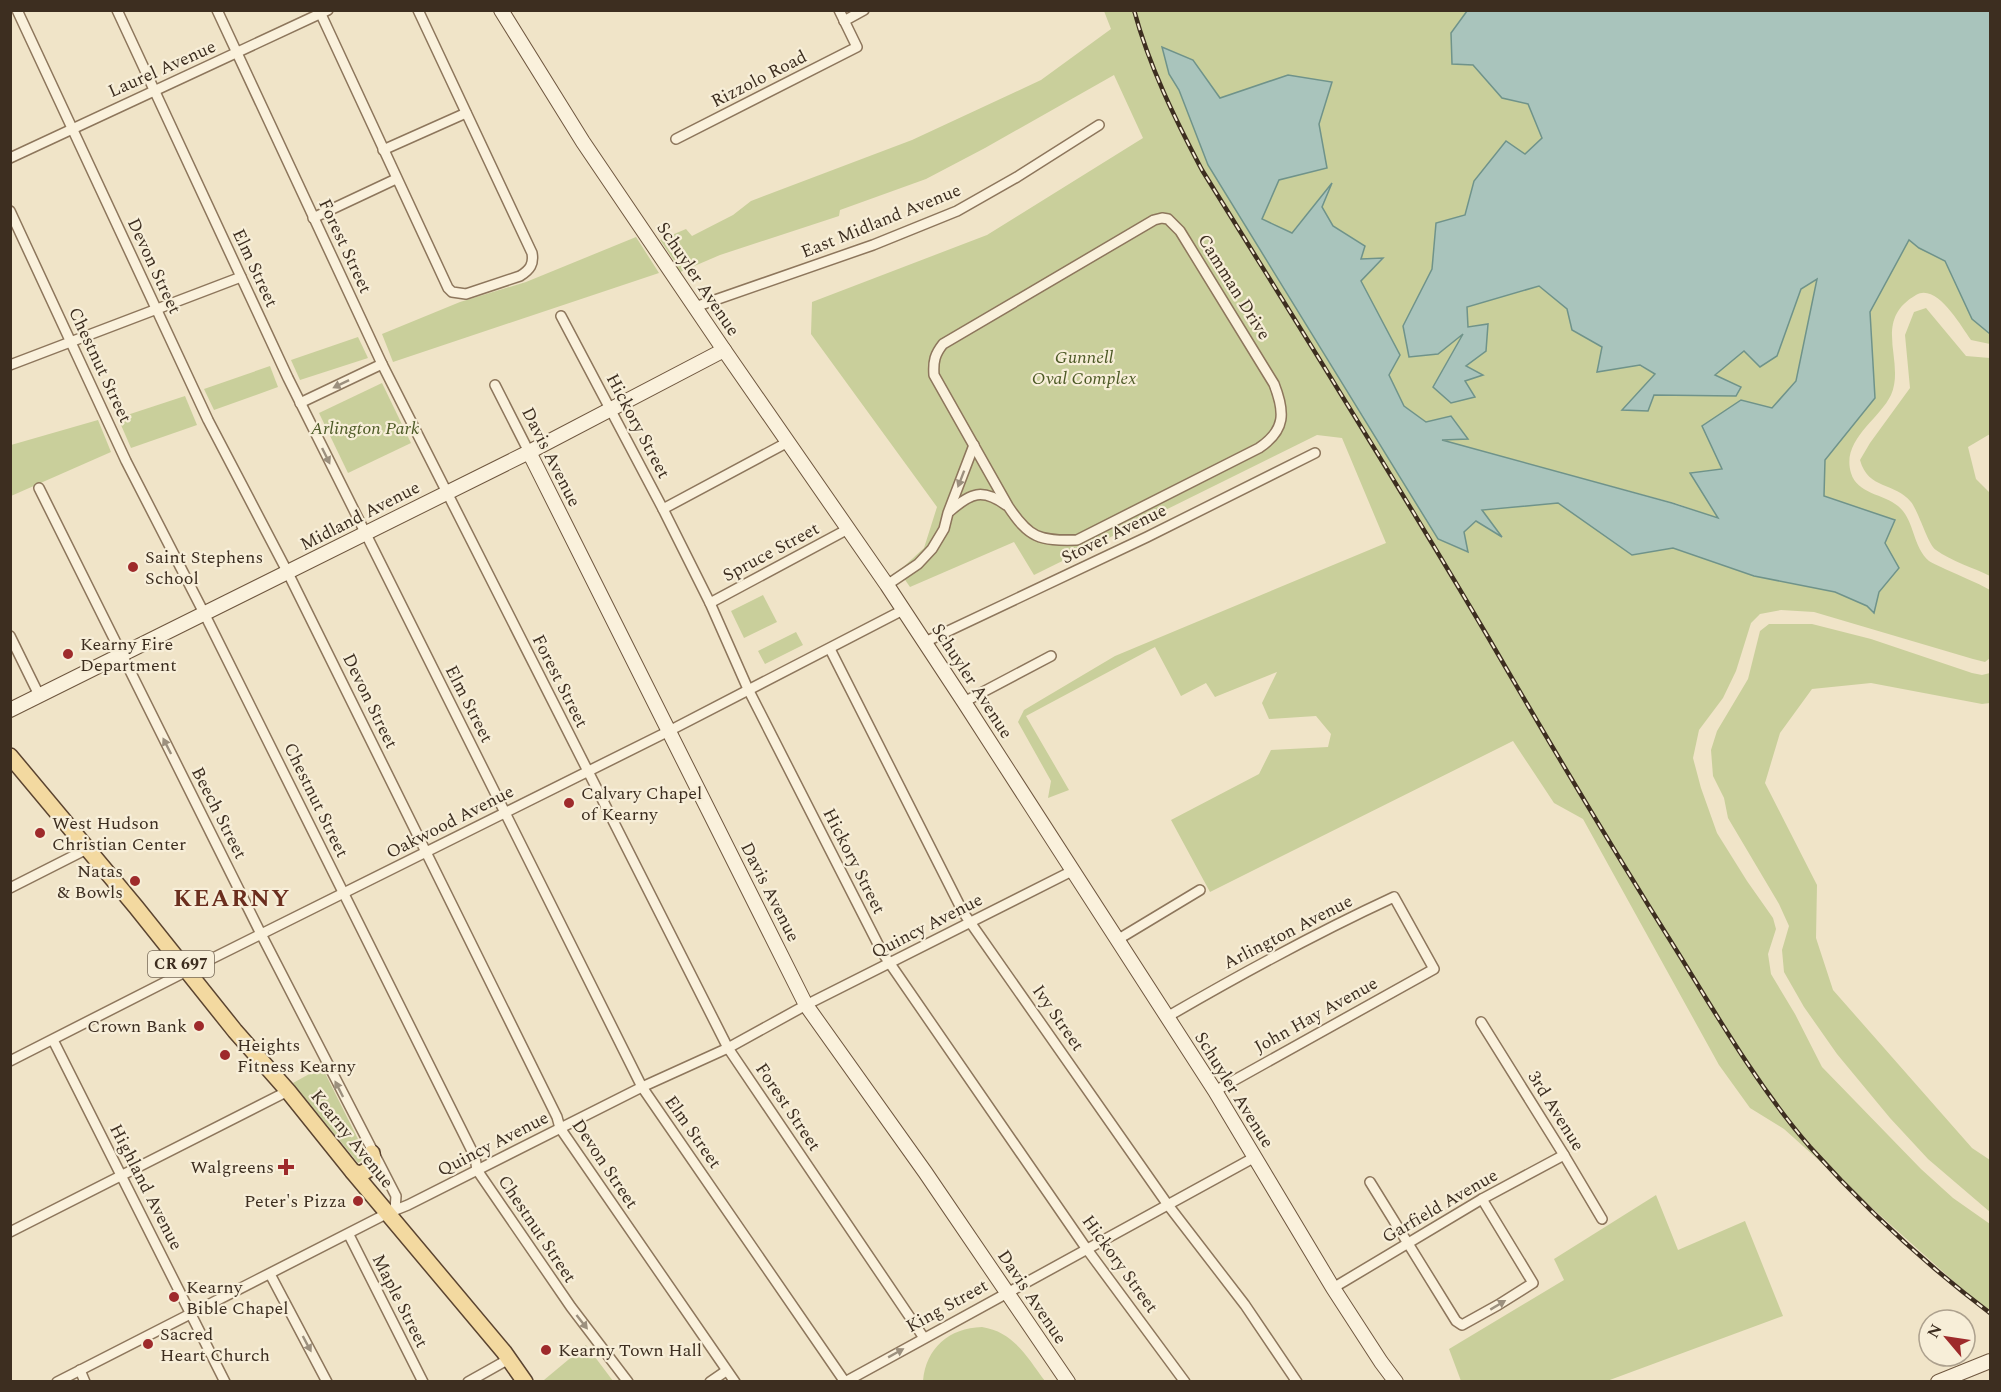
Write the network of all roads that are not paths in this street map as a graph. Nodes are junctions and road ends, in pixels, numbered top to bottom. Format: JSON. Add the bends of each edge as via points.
{"nodes":[{"id":1,"x":17,"y":10,"type":"edge"},
{"id":2,"x":117,"y":10,"type":"edge"},
{"id":3,"x":217,"y":10,"type":"edge"},
{"id":4,"x":418,"y":10,"type":"edge"},
{"id":5,"x":501,"y":10,"type":"edge"},
{"id":6,"x":839,"y":10,"type":"edge"},
{"id":7,"x":864,"y":10,"type":"edge"},
{"id":8,"x":323,"y":12,"type":"edge"},
{"id":9,"x":844,"y":21,"type":"junction"},
{"id":10,"x":237,"y":53,"type":"junction"},
{"id":11,"x":155,"y":91,"type":"junction"},
{"id":12,"x":466,"y":113,"type":"junction"},
{"id":13,"x":1100,"y":125,"type":"dead end"},
{"id":14,"x":72,"y":128,"type":"junction"},
{"id":15,"x":676,"y":140,"type":"dead end"},
{"id":16,"x":383,"y":150,"type":"junction"},
{"id":17,"x":10,"y":158,"type":"edge"},
{"id":18,"x":396,"y":179,"type":"junction"},
{"id":19,"x":10,"y":211,"type":"edge"},
{"id":20,"x":314,"y":218,"type":"junction"},
{"id":21,"x":241,"y":277,"type":"junction"},
{"id":22,"x":695,"y":307,"type":"junction"},
{"id":23,"x":157,"y":310,"type":"junction"},
{"id":24,"x":561,"y":316,"type":"dead end"},
{"id":25,"x":70,"y":342,"type":"junction"},
{"id":26,"x":724,"y":350,"type":"junction"},
{"id":27,"x":382,"y":364,"type":"junction"},
{"id":28,"x":10,"y":365,"type":"edge"},
{"id":29,"x":495,"y":385,"type":"dead end"},
{"id":30,"x":300,"y":404,"type":"junction"},
{"id":31,"x":610,"y":411,"type":"junction"},
{"id":32,"x":788,"y":442,"type":"junction"},
{"id":33,"x":974,"y":445,"type":"junction"},
{"id":34,"x":529,"y":452,"type":"junction"},
{"id":35,"x":1315,"y":453,"type":"dead end"},
{"id":36,"x":39,"y":488,"type":"dead end"},
{"id":37,"x":447,"y":492,"type":"junction"},
{"id":38,"x":1008,"y":506,"type":"junction"},
{"id":39,"x":663,"y":509,"type":"junction"},
{"id":40,"x":948,"y":513,"type":"junction"},
{"id":41,"x":848,"y":529,"type":"junction"},
{"id":42,"x":365,"y":534,"type":"junction"},
{"id":43,"x":288,"y":573,"type":"junction"},
{"id":44,"x":887,"y":585,"type":"junction"},
{"id":45,"x":710,"y":603,"type":"junction"},
{"id":46,"x":903,"y":610,"type":"junction"},
{"id":47,"x":205,"y":615,"type":"junction"},
{"id":48,"x":10,"y":636,"type":"edge"},
{"id":49,"x":925,"y":642,"type":"junction"},
{"id":50,"x":830,"y":649,"type":"junction"},
{"id":51,"x":122,"y":655,"type":"junction"},
{"id":52,"x":1051,"y":656,"type":"dead end"},
{"id":53,"x":748,"y":689,"type":"junction"},
{"id":54,"x":39,"y":695,"type":"junction"},
{"id":55,"x":964,"y":702,"type":"junction"},
{"id":56,"x":10,"y":710,"type":"edge"},
{"id":57,"x":669,"y":730,"type":"junction"},
{"id":58,"x":10,"y":756,"type":"edge"},
{"id":59,"x":587,"y":770,"type":"junction"},
{"id":60,"x":505,"y":812,"type":"junction"},
{"id":61,"x":87,"y":849,"type":"junction"},
{"id":62,"x":426,"y":853,"type":"junction"},
{"id":63,"x":1072,"y":871,"type":"junction"},
{"id":64,"x":10,"y":888,"type":"edge"},
{"id":65,"x":1200,"y":890,"type":"dead end"},
{"id":66,"x":344,"y":893,"type":"junction"},
{"id":67,"x":971,"y":922,"type":"junction"},
{"id":68,"x":261,"y":934,"type":"junction"},
{"id":69,"x":1117,"y":940,"type":"junction"},
{"id":70,"x":890,"y":963,"type":"junction"},
{"id":71,"x":1434,"y":969,"type":"joint"},
{"id":72,"x":187,"y":971,"type":"junction"},
{"id":73,"x":806,"y":1005,"type":"junction"},
{"id":74,"x":1167,"y":1017,"type":"junction"},
{"id":75,"x":1481,"y":1022,"type":"dead end"},
{"id":76,"x":53,"y":1040,"type":"junction"},
{"id":77,"x":728,"y":1048,"type":"junction"},
{"id":78,"x":10,"y":1061,"type":"edge"},
{"id":79,"x":642,"y":1087,"type":"junction"},
{"id":80,"x":288,"y":1091,"type":"junction"},
{"id":81,"x":1215,"y":1091,"type":"junction"},
{"id":82,"x":560,"y":1128,"type":"junction"},
{"id":83,"x":372,"y":1153,"type":"junction"},
{"id":84,"x":1564,"y":1155,"type":"junction"},
{"id":85,"x":1255,"y":1157,"type":"junction"},
{"id":86,"x":477,"y":1170,"type":"junction"},
{"id":87,"x":353,"y":1172,"type":"junction"},
{"id":88,"x":122,"y":1176,"type":"junction"},
{"id":89,"x":1370,"y":1182,"type":"dead end"},
{"id":90,"x":1482,"y":1199,"type":"junction"},
{"id":91,"x":1168,"y":1205,"type":"junction"},
{"id":92,"x":388,"y":1213,"type":"junction"},
{"id":93,"x":1602,"y":1219,"type":"dead end"},
{"id":94,"x":10,"y":1232,"type":"edge"},
{"id":95,"x":349,"y":1235,"type":"junction"},
{"id":96,"x":1409,"y":1243,"type":"junction"},
{"id":97,"x":1086,"y":1248,"type":"junction"},
{"id":98,"x":270,"y":1274,"type":"junction"},
{"id":99,"x":1333,"y":1288,"type":"junction"},
{"id":100,"x":1007,"y":1293,"type":"junction"},
{"id":101,"x":190,"y":1314,"type":"junction"},
{"id":102,"x":924,"y":1338,"type":"junction"},
{"id":103,"x":509,"y":1359,"type":"junction"},
{"id":104,"x":1990,"y":1361,"type":"edge"},
{"id":105,"x":80,"y":1370,"type":"junction"},
{"id":106,"x":726,"y":1371,"type":"junction"},
{"id":107,"x":57,"y":1382,"type":"edge"},
{"id":108,"x":85,"y":1382,"type":"edge"},
{"id":109,"x":225,"y":1382,"type":"edge"},
{"id":110,"x":327,"y":1382,"type":"edge"},
{"id":111,"x":423,"y":1382,"type":"edge"},
{"id":112,"x":468,"y":1382,"type":"edge"},
{"id":113,"x":525,"y":1382,"type":"edge"},
{"id":114,"x":628,"y":1382,"type":"edge"},
{"id":115,"x":711,"y":1382,"type":"edge"},
{"id":116,"x":735,"y":1382,"type":"edge"},
{"id":117,"x":845,"y":1382,"type":"edge"},
{"id":118,"x":1068,"y":1382,"type":"edge"},
{"id":119,"x":1185,"y":1382,"type":"edge"},
{"id":120,"x":1298,"y":1382,"type":"edge"},
{"id":121,"x":1396,"y":1382,"type":"edge"},
{"id":122,"x":1938,"y":1382,"type":"edge"}],
"edges":[{"from":1,"to":14,"type":"street","name":"Devon Street"},
{"from":2,"to":11,"type":"street","name":"Elm Street"},
{"from":3,"to":10,"type":"street","name":"Forest Street"},
{"from":4,"to":12,"type":"street"},
{"from":5,"to":22,"type":"street","name":"Schuyler Avenue","via":[[583,142]]},
{"from":6,"to":9,"type":"street"},
{"from":7,"to":9,"type":"street"},
{"from":8,"to":10,"type":"street","name":"Laurel Avenue"},
{"from":8,"to":16,"type":"street"},
{"from":9,"to":15,"type":"street","name":"Rizzolo Road","via":[[857,47]]},
{"from":10,"to":11,"type":"street","name":"Laurel Avenue"},
{"from":10,"to":20,"type":"street","name":"Forest Street"},
{"from":11,"to":14,"type":"street","name":"Laurel Avenue"},
{"from":11,"to":21,"type":"street","name":"Elm Street"},
{"from":12,"to":16,"type":"street"},
{"from":12,"to":18,"type":"street","via":[[532,253],[532,266],[520,276],[466,294],[452,292]]},
{"from":13,"to":22,"type":"street","name":"East Midland Avenue","via":[[957,211],[873,245]]},
{"from":14,"to":17,"type":"street","name":"Laurel Avenue"},
{"from":14,"to":23,"type":"street","name":"Devon Street"},
{"from":16,"to":18,"type":"street"},
{"from":18,"to":20,"type":"street"},
{"from":19,"to":25,"type":"street","name":"Chestnut Street"},
{"from":20,"to":27,"type":"street","name":"Forest Street"},
{"from":21,"to":23,"type":"street"},
{"from":21,"to":30,"type":"street","name":"Elm Street"},
{"from":22,"to":26,"type":"street","name":"Schuyler Avenue"},
{"from":23,"to":25,"type":"street"},
{"from":23,"to":43,"type":"street","name":"Devon Street","via":[[208,420]]},
{"from":24,"to":31,"type":"street","name":"Hickory Street"},
{"from":25,"to":28,"type":"street"},
{"from":25,"to":47,"type":"street","name":"Chestnut Street"},
{"from":26,"to":31,"type":"street","name":"Midland Avenue"},
{"from":26,"to":32,"type":"street","name":"Schuyler Avenue"},
{"from":27,"to":30,"type":"street","one_way":true},
{"from":27,"to":37,"type":"street","name":"Forest Street"},
{"from":29,"to":34,"type":"street","name":"Davis Avenue"},
{"from":30,"to":42,"type":"street","name":"Elm Street","one_way":true},
{"from":31,"to":34,"type":"street","name":"Midland Avenue"},
{"from":31,"to":39,"type":"street","name":"Hickory Street"},
{"from":32,"to":39,"type":"street"},
{"from":32,"to":41,"type":"street","name":"Schuyler Avenue"},
{"from":33,"to":38,"type":"street","name":"Camman Drive"},
{"from":33,"to":38,"type":"street","name":"Camman Drive","via":[[934,375],[936,352],[943,344],[1154,220],[1168,219],[1192,250],[1274,384],[1282,405],[1281,424],[1271,440],[1259,448],[1077,540],[1050,541],[1034,535],[1018,522]]},
{"from":33,"to":40,"type":"street","one_way":true},
{"from":34,"to":37,"type":"street","name":"Midland Avenue"},
{"from":34,"to":57,"type":"street","name":"Davis Avenue"},
{"from":35,"to":49,"type":"street","name":"Stover Avenue"},
{"from":36,"to":51,"type":"street","name":"Beech Street"},
{"from":37,"to":42,"type":"street","name":"Midland Avenue"},
{"from":37,"to":59,"type":"street","name":"Forest Street"},
{"from":38,"to":40,"type":"street","name":"Camman Drive","via":[[993,496],[973,495]]},
{"from":39,"to":45,"type":"street","name":"Hickory Street"},
{"from":40,"to":44,"type":"street","via":[[932,549]]},
{"from":41,"to":44,"type":"street","name":"Schuyler Avenue"},
{"from":41,"to":45,"type":"street","name":"Spruce Street"},
{"from":42,"to":43,"type":"street","name":"Midland Avenue"},
{"from":42,"to":60,"type":"street","name":"Elm Street"},
{"from":43,"to":47,"type":"street","name":"Midland Avenue"},
{"from":43,"to":62,"type":"street","name":"Devon Street"},
{"from":44,"to":46,"type":"street","name":"Schuyler Avenue"},
{"from":45,"to":53,"type":"street","name":"Hickory Street"},
{"from":46,"to":49,"type":"street","name":"Schuyler Avenue"},
{"from":46,"to":50,"type":"street","name":"Oakwood Avenue"},
{"from":47,"to":51,"type":"street","name":"Midland Avenue"},
{"from":47,"to":66,"type":"street","name":"Chestnut Street"},
{"from":48,"to":54,"type":"street"},
{"from":49,"to":55,"type":"street","name":"Schuyler Avenue"},
{"from":50,"to":53,"type":"street","name":"Oakwood Avenue"},
{"from":50,"to":67,"type":"street","name":"Ivy Street"},
{"from":51,"to":54,"type":"street","name":"Midland Avenue"},
{"from":68,"to":51,"type":"street","name":"Beech Street","one_way":true},
{"from":52,"to":55,"type":"street"},
{"from":53,"to":57,"type":"street","name":"Oakwood Avenue"},
{"from":53,"to":70,"type":"street","name":"Hickory Street"},
{"from":54,"to":56,"type":"street","name":"Midland Avenue"},
{"from":55,"to":63,"type":"street","name":"Schuyler Avenue"},
{"from":57,"to":59,"type":"street","name":"Oakwood Avenue"},
{"from":57,"to":73,"type":"street","name":"Davis Avenue"},
{"from":58,"to":61,"type":"main road","name":"Kearny Avenue","number":"CR 697"},
{"from":59,"to":60,"type":"street","name":"Oakwood Avenue"},
{"from":59,"to":77,"type":"street","name":"Forest Street"},
{"from":60,"to":62,"type":"street","name":"Oakwood Avenue"},
{"from":60,"to":79,"type":"street","name":"Elm Street"},
{"from":61,"to":64,"type":"street"},
{"from":61,"to":72,"type":"main road","name":"Kearny Avenue","number":"CR 697"},
{"from":62,"to":66,"type":"street","name":"Oakwood Avenue"},
{"from":62,"to":82,"type":"street","name":"Devon Street"},
{"from":63,"to":67,"type":"street","name":"Quincy Avenue"},
{"from":63,"to":69,"type":"street","name":"Schuyler Avenue"},
{"from":65,"to":69,"type":"street"},
{"from":66,"to":68,"type":"street","name":"Oakwood Avenue"},
{"from":66,"to":86,"type":"street","name":"Chestnut Street","via":[[475,1156]]},
{"from":67,"to":70,"type":"street","name":"Quincy Avenue"},
{"from":67,"to":91,"type":"street","name":"Ivy Street"},
{"from":68,"to":72,"type":"street","name":"Oakwood Avenue"},
{"from":83,"to":68,"type":"street","name":"Beech Street","one_way":true},
{"from":69,"to":74,"type":"street","name":"Schuyler Avenue"},
{"from":70,"to":73,"type":"street","name":"Quincy Avenue"},
{"from":70,"to":97,"type":"street","name":"Hickory Street"},
{"from":71,"to":74,"type":"street","name":"Arlington Avenue","via":[[1394,897],[1252,968]]},
{"from":71,"to":81,"type":"street","name":"John Hay Avenue"},
{"from":72,"to":76,"type":"street","name":"Oakwood Avenue"},
{"from":72,"to":80,"type":"main road","name":"Kearny Avenue","number":"CR 697"},
{"from":73,"to":77,"type":"street","name":"Quincy Avenue"},
{"from":73,"to":100,"type":"street","name":"Davis Avenue"},
{"from":74,"to":81,"type":"street","name":"Schuyler Avenue"},
{"from":75,"to":84,"type":"street","name":"3rd Avenue"},
{"from":76,"to":78,"type":"street","name":"Oakwood Avenue"},
{"from":76,"to":88,"type":"street","name":"Highland Avenue"},
{"from":77,"to":79,"type":"street","name":"Quincy Avenue"},
{"from":77,"to":102,"type":"street","name":"Forest Street"},
{"from":79,"to":82,"type":"street","name":"Quincy Avenue"},
{"from":79,"to":117,"type":"street","name":"Elm Street"},
{"from":80,"to":87,"type":"main road","name":"Kearny Avenue","number":"CR 697"},
{"from":80,"to":88,"type":"street"},
{"from":81,"to":85,"type":"street","name":"Schuyler Avenue"},
{"from":82,"to":86,"type":"street","name":"Quincy Avenue"},
{"from":82,"to":106,"type":"street","name":"Devon Street"},
{"from":83,"to":87,"type":"main road","via":[[369,1169],[361,1174]]},
{"from":83,"to":92,"type":"street","name":"Beech Street","via":[[396,1197],[395,1210]]},
{"from":84,"to":90,"type":"street","name":"Garfield Avenue"},
{"from":84,"to":93,"type":"street","name":"3rd Avenue"},
{"from":85,"to":91,"type":"street","name":"King Street"},
{"from":85,"to":99,"type":"street","name":"Schuyler Avenue"},
{"from":86,"to":92,"type":"street","name":"Quincy Avenue"},
{"from":86,"to":114,"type":"street","name":"Chestnut Street","one_way":true},
{"from":87,"to":92,"type":"main road","name":"Kearny Avenue","number":"CR 697"},
{"from":88,"to":94,"type":"street"},
{"from":88,"to":101,"type":"street","name":"Highland Avenue"},
{"from":89,"to":96,"type":"street"},
{"from":90,"to":96,"type":"street","name":"Garfield Avenue"},
{"from":96,"to":90,"type":"street","one_way":true,"via":[[1456,1321],[1462,1324],[1498,1305],[1533,1282]]},
{"from":91,"to":97,"type":"street","name":"King Street"},
{"from":91,"to":120,"type":"street","name":"Ivy Street"},
{"from":92,"to":95,"type":"street","name":"Quincy Avenue"},
{"from":92,"to":103,"type":"main road","name":"Kearny Avenue","number":"CR 697"},
{"from":95,"to":98,"type":"street","name":"Quincy Avenue"},
{"from":95,"to":111,"type":"street","name":"Maple Street"},
{"from":96,"to":99,"type":"street","name":"Garfield Avenue"},
{"from":97,"to":100,"type":"street","name":"King Street"},
{"from":97,"to":119,"type":"street","name":"Hickory Street"},
{"from":98,"to":101,"type":"street","name":"Quincy Avenue"},
{"from":98,"to":110,"type":"street","one_way":true},
{"from":99,"to":121,"type":"street","name":"Schuyler Avenue"},
{"from":100,"to":102,"type":"street","name":"King Street"},
{"from":100,"to":118,"type":"street","name":"Davis Avenue"},
{"from":101,"to":105,"type":"street","name":"Quincy Avenue"},
{"from":101,"to":109,"type":"street","name":"Highland Avenue"},
{"from":117,"to":102,"type":"street","name":"King Street","one_way":true},
{"from":103,"to":112,"type":"street"},
{"from":103,"to":113,"type":"main road","name":"Kearny Avenue","number":"CR 697"},
{"from":104,"to":122,"type":"street"},
{"from":105,"to":107,"type":"street","name":"Quincy Avenue"},
{"from":105,"to":108,"type":"street"},
{"from":106,"to":115,"type":"street"},
{"from":106,"to":116,"type":"street","name":"Devon Street"}]}
